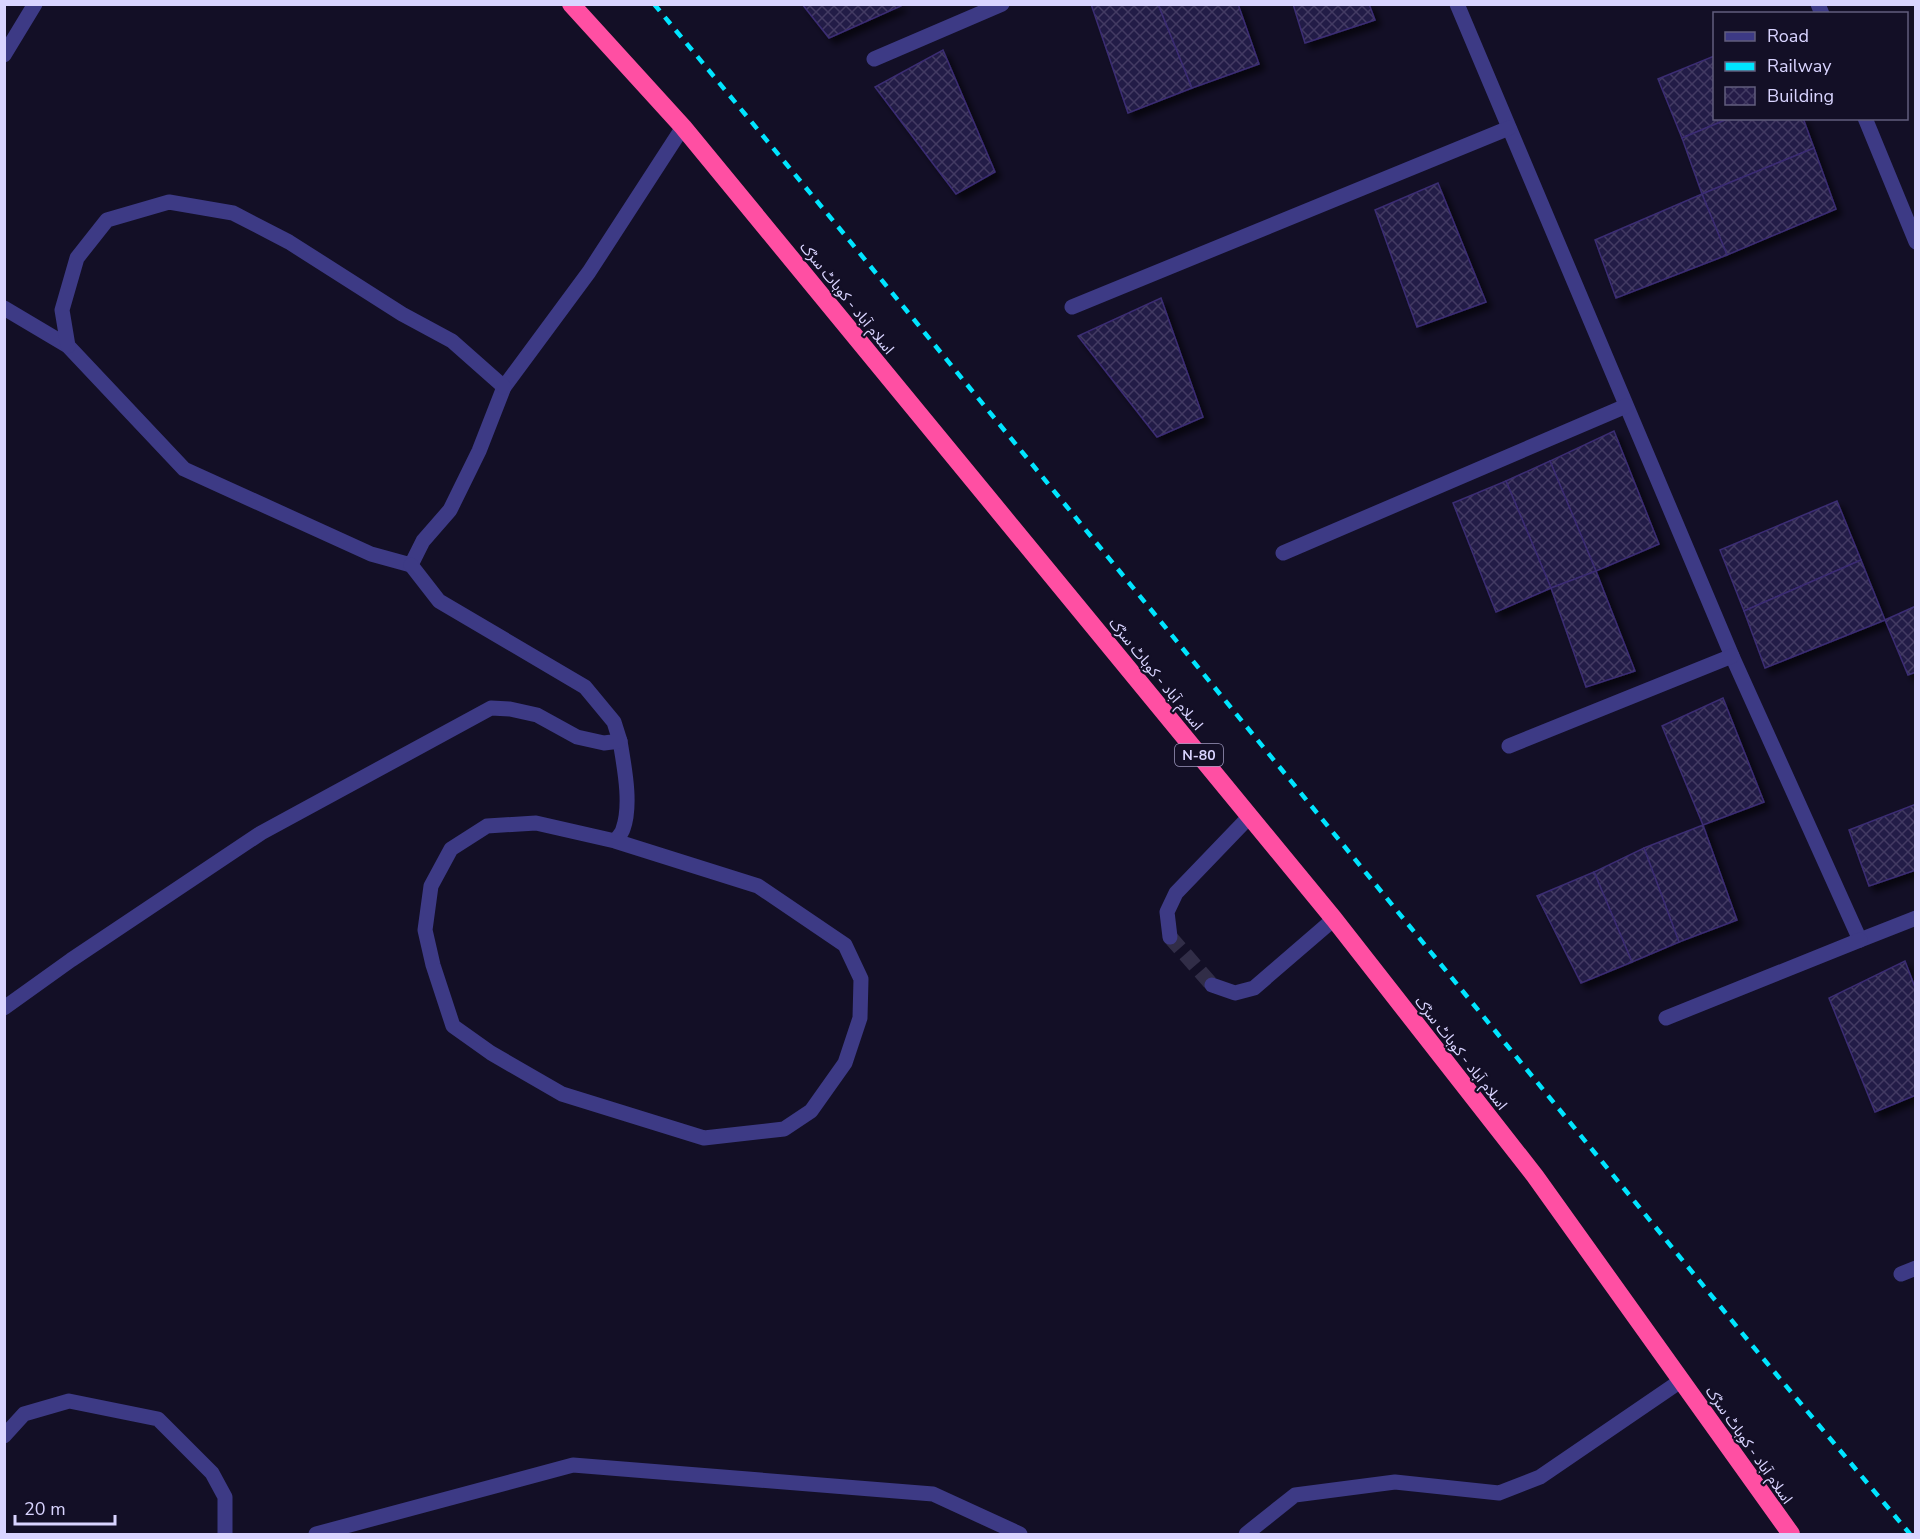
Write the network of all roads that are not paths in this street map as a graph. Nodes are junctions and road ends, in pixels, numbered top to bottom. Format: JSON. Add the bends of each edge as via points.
{"nodes":[{"id":1,"x":35,"y":4,"type":"edge"},
{"id":2,"x":571,"y":4,"type":"edge"},
{"id":3,"x":1002,"y":4,"type":"edge"},
{"id":4,"x":1457,"y":4,"type":"edge"},
{"id":5,"x":4,"y":55,"type":"edge"},
{"id":6,"x":874,"y":59,"type":"dead end"},
{"id":7,"x":1866,"y":120,"type":"edge"},
{"id":8,"x":682,"y":127,"type":"junction"},
{"id":9,"x":1509,"y":128,"type":"junction"},
{"id":10,"x":1916,"y":242,"type":"edge"},
{"id":11,"x":1072,"y":307,"type":"dead end"},
{"id":12,"x":4,"y":308,"type":"edge"},
{"id":13,"x":68,"y":346,"type":"junction"},
{"id":14,"x":504,"y":387,"type":"junction"},
{"id":15,"x":1626,"y":406,"type":"junction"},
{"id":16,"x":1283,"y":553,"type":"dead end"},
{"id":17,"x":411,"y":565,"type":"junction"},
{"id":18,"x":1732,"y":656,"type":"junction"},
{"id":19,"x":620,"y":741,"type":"junction"},
{"id":20,"x":1509,"y":746,"type":"dead end"},
{"id":21,"x":1250,"y":816,"type":"junction"},
{"id":22,"x":615,"y":841,"type":"junction"},
{"id":23,"x":1334,"y":918,"type":"junction"},
{"id":24,"x":1916,"y":918,"type":"edge"},
{"id":25,"x":1170,"y":937,"type":"tunnel mouth"},
{"id":26,"x":1860,"y":940,"type":"junction"},
{"id":27,"x":1212,"y":985,"type":"tunnel mouth"},
{"id":28,"x":4,"y":1008,"type":"edge"},
{"id":29,"x":1666,"y":1018,"type":"dead end"},
{"id":30,"x":1682,"y":1380,"type":"junction"},
{"id":31,"x":4,"y":1436,"type":"edge"},
{"id":32,"x":225,"y":1534,"type":"edge"},
{"id":33,"x":316,"y":1534,"type":"edge"},
{"id":34,"x":1020,"y":1534,"type":"edge"},
{"id":35,"x":1246,"y":1534,"type":"edge"},
{"id":36,"x":1791,"y":1534,"type":"edge"}],
"edges":[{"from":1,"to":5,"type":"street"},
{"from":2,"to":8,"type":"highway","name":"اسلام آباد - کوہاٹ سڑک","number":"N-80"},
{"from":3,"to":6,"type":"street"},
{"from":4,"to":9,"type":"street"},
{"from":7,"to":10,"type":"street"},
{"from":8,"to":14,"type":"street","via":[[589,272]]},
{"from":8,"to":21,"type":"highway","name":"اسلام آباد - کوہاٹ سڑک","number":"N-80"},
{"from":9,"to":11,"type":"street"},
{"from":9,"to":15,"type":"street"},
{"from":12,"to":13,"type":"street"},
{"from":13,"to":14,"type":"street","via":[[62,310],[77,258],[107,220],[169,202],[233,213],[290,242],[402,314],[452,341]]},
{"from":13,"to":17,"type":"street","via":[[184,469],[371,554]]},
{"from":14,"to":17,"type":"street","via":[[450,510],[423,541]]},
{"from":15,"to":16,"type":"street"},
{"from":15,"to":18,"type":"street"},
{"from":17,"to":19,"type":"street","via":[[439,601],[585,687],[614,722]]},
{"from":18,"to":20,"type":"street"},
{"from":18,"to":26,"type":"street"},
{"from":19,"to":22,"type":"street","via":[[626,805],[623,829]]},
{"from":19,"to":28,"type":"street","via":[[577,737],[537,715],[491,708],[261,832]]},
{"from":21,"to":23,"type":"highway","name":"اسلام آباد - کوہاٹ سڑک","number":"N-80"},
{"from":21,"to":25,"type":"street","via":[[1176,893],[1167,912]]},
{"from":22,"to":22,"type":"street","via":[[536,823],[487,825],[451,849],[431,886],[425,930],[453,1026],[562,1094],[704,1138],[784,1129],[811,1111],[845,1063],[860,1018],[861,979],[845,945],[758,886]]},
{"from":23,"to":27,"type":"street","via":[[1254,988],[1235,993]]},
{"from":23,"to":30,"type":"highway","name":"اسلام آباد - کوہاٹ سڑک","number":"N-80","via":[[1535,1176]]},
{"from":24,"to":26,"type":"street"},
{"from":26,"to":29,"type":"street"},
{"from":30,"to":35,"type":"street","via":[[1540,1477],[1499,1493],[1395,1482],[1295,1495]]},
{"from":30,"to":36,"type":"highway","name":"اسلام آباد - کوہاٹ سڑک","number":"N-80"},
{"from":31,"to":32,"type":"street","via":[[24,1414],[69,1401],[158,1419],[212,1473],[225,1497]]},
{"from":33,"to":34,"type":"street","via":[[573,1465],[933,1494]]}]}
